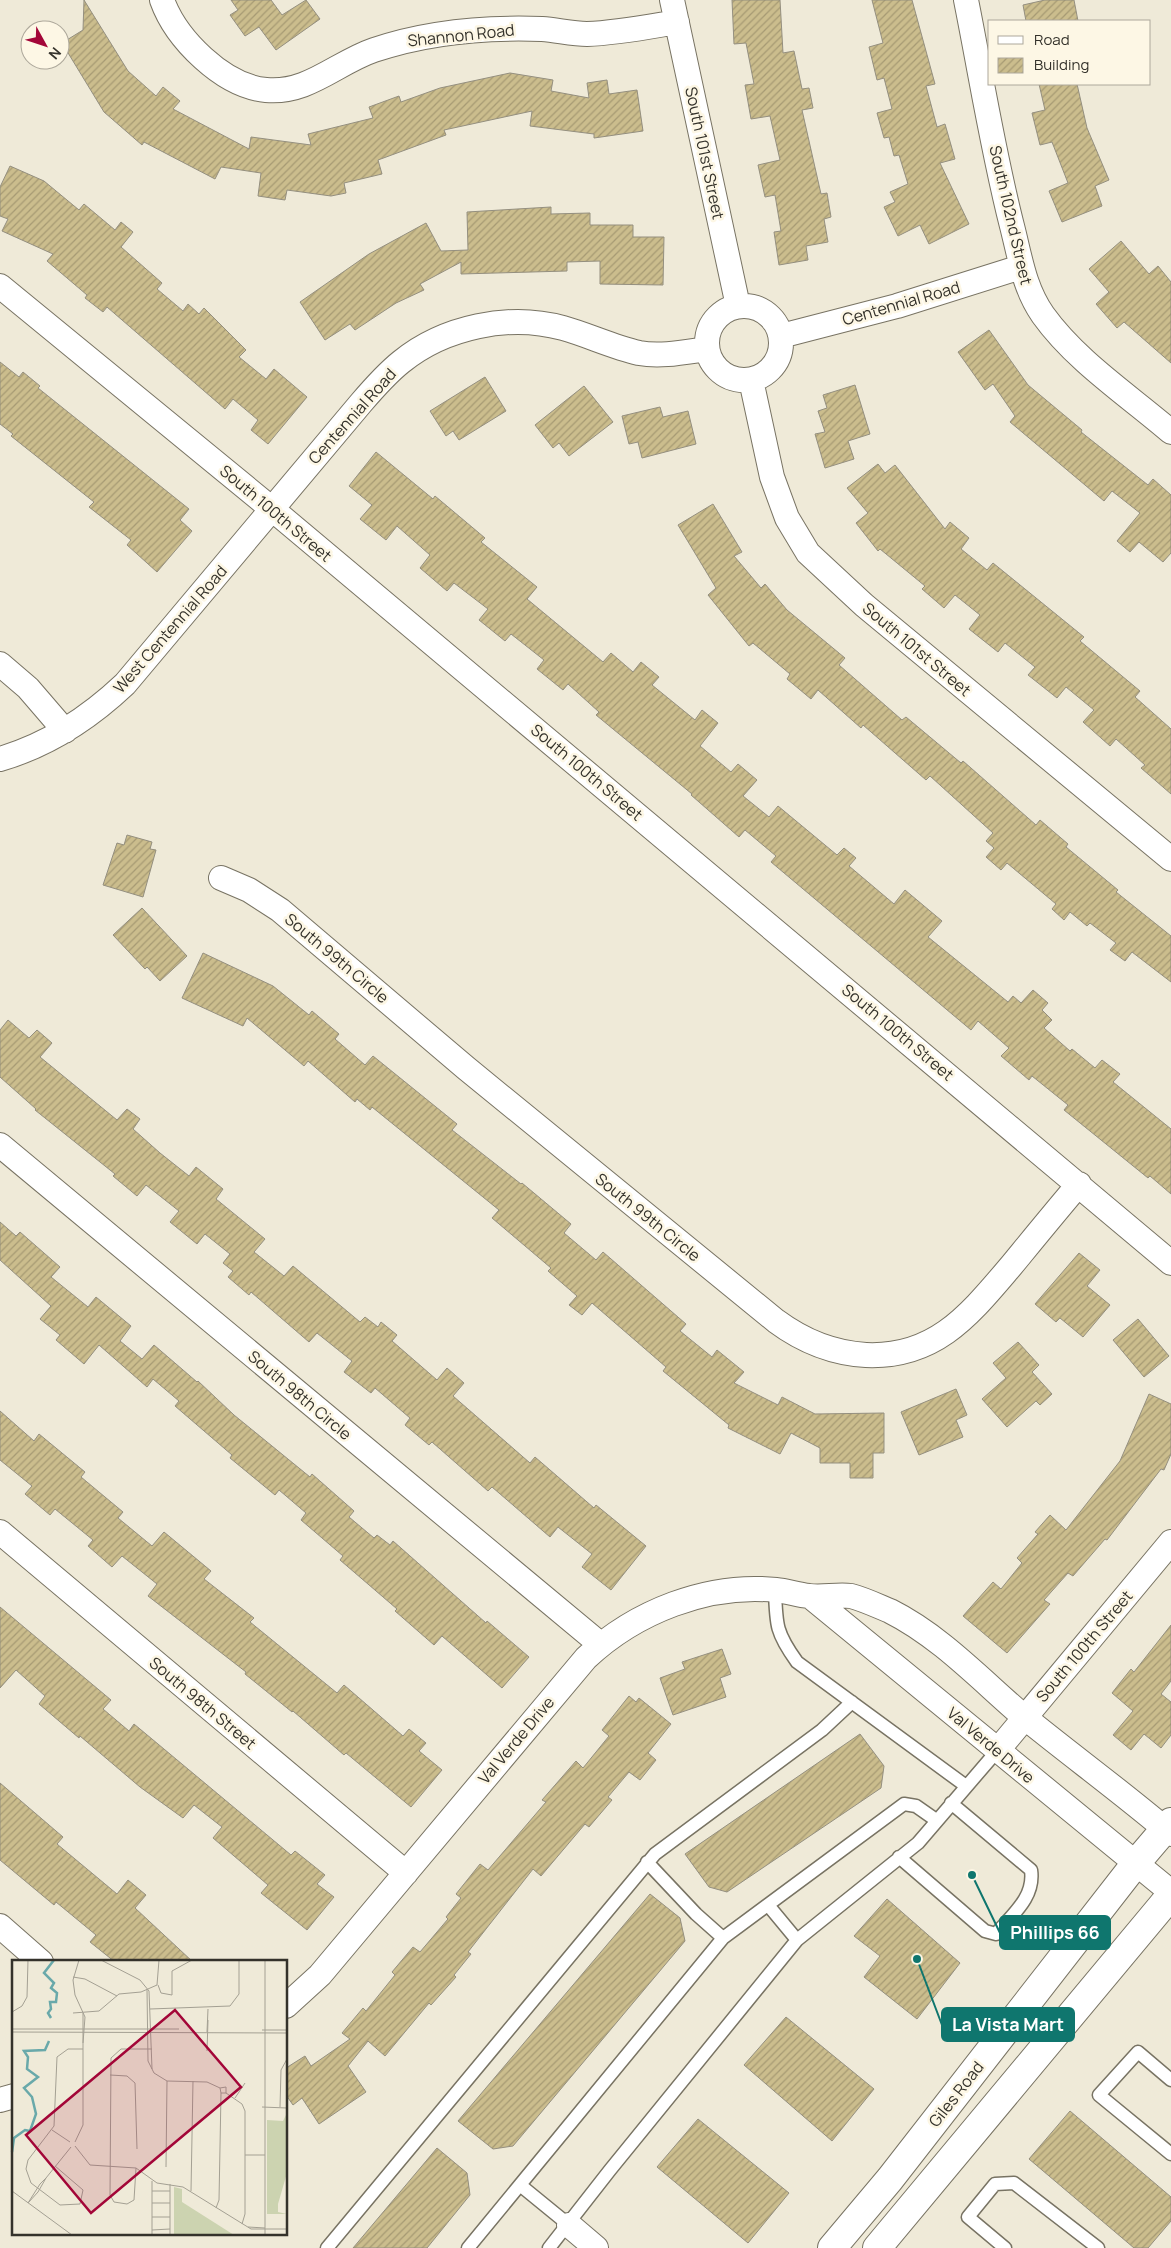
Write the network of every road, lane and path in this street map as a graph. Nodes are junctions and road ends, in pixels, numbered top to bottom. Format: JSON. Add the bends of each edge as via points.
{"nodes":[{"id":1,"x":966,"y":0,"type":"edge"},
{"id":2,"x":164,"y":6,"type":"edge"},
{"id":3,"x":674,"y":11,"type":"edge"},
{"id":4,"x":1021,"y":267,"type":"junction"},
{"id":5,"x":0,"y":286,"type":"edge"},
{"id":6,"x":738,"y":306,"type":"junction"},
{"id":7,"x":781,"y":336,"type":"junction"},
{"id":8,"x":707,"y":349,"type":"junction"},
{"id":9,"x":751,"y":380,"type":"junction"},
{"id":10,"x":1171,"y":432,"type":"edge"},
{"id":11,"x":272,"y":509,"type":"junction"},
{"id":12,"x":0,"y":664,"type":"edge"},
{"id":13,"x":64,"y":731,"type":"junction"},
{"id":14,"x":0,"y":759,"type":"edge"},
{"id":15,"x":1171,"y":859,"type":"edge"},
{"id":16,"x":220,"y":878,"type":"dead end"},
{"id":17,"x":0,"y":1145,"type":"edge"},
{"id":18,"x":1079,"y":1184,"type":"junction"},
{"id":19,"x":1171,"y":1263,"type":"edge"},
{"id":20,"x":0,"y":1532,"type":"edge"},
{"id":21,"x":1171,"y":1542,"type":"edge"},
{"id":22,"x":775,"y":1590,"type":"junction"},
{"id":23,"x":811,"y":1597,"type":"junction"},
{"id":24,"x":600,"y":1644,"type":"junction"},
{"id":25,"x":852,"y":1702,"type":"junction"},
{"id":26,"x":1024,"y":1716,"type":"junction"},
{"id":27,"x":998,"y":1751,"type":"junction"},
{"id":28,"x":966,"y":1786,"type":"junction"},
{"id":29,"x":951,"y":1803,"type":"junction"},
{"id":30,"x":936,"y":1820,"type":"junction"},
{"id":31,"x":1169,"y":1828,"type":"edge"},
{"id":32,"x":899,"y":1857,"type":"junction"},
{"id":33,"x":647,"y":1862,"type":"junction"},
{"id":34,"x":1136,"y":1863,"type":"junction"},
{"id":35,"x":406,"y":1873,"type":"junction"},
{"id":36,"x":1171,"y":1894,"type":"edge"},
{"id":37,"x":768,"y":1905,"type":"junction"},
{"id":38,"x":0,"y":1926,"type":"edge"},
{"id":39,"x":723,"y":1938,"type":"junction"},
{"id":40,"x":797,"y":1940,"type":"junction"},
{"id":41,"x":40,"y":1960,"type":"edge"},
{"id":42,"x":288,"y":2004,"type":"edge"},
{"id":43,"x":1171,"y":2080,"type":"edge"},
{"id":44,"x":1171,"y":2154,"type":"edge"},
{"id":45,"x":520,"y":2185,"type":"junction"},
{"id":46,"x":569,"y":2225,"type":"junction"},
{"id":47,"x":327,"y":2248,"type":"edge"},
{"id":48,"x":468,"y":2248,"type":"edge"},
{"id":49,"x":549,"y":2248,"type":"edge"},
{"id":50,"x":596,"y":2248,"type":"edge"},
{"id":51,"x":832,"y":2248,"type":"edge"},
{"id":52,"x":877,"y":2248,"type":"edge"},
{"id":53,"x":1005,"y":2248,"type":"edge"},
{"id":54,"x":1098,"y":2248,"type":"edge"}],
"edges":[{"from":1,"to":4,"type":"street","name":"South 102nd Street"},
{"from":2,"to":3,"type":"street","name":"Shannon Road","via":[[186,42],[221,72],[252,88],[277,91],[310,84],[366,53],[400,41],[506,29],[586,34]]},
{"from":3,"to":6,"type":"street","name":"South 101st Street"},
{"from":4,"to":7,"type":"street","name":"Centennial Road","via":[[897,306]]},
{"from":4,"to":10,"type":"street","name":"South 102nd Street","via":[[1035,303],[1058,334]]},
{"from":5,"to":11,"type":"street","name":"South 100th Street"},
{"from":6,"to":7,"type":"street","via":[[750,306],[770,316]]},
{"from":6,"to":8,"type":"street","via":[[717,316],[707,337]]},
{"from":7,"to":9,"type":"street","via":[[781,348],[771,369]]},
{"from":8,"to":9,"type":"street","via":[[714,365],[728,377]]},
{"from":8,"to":11,"type":"street","name":"Centennial Road","via":[[667,355],[639,353],[561,327],[528,322],[495,323],[458,332],[435,341],[401,362],[378,384]]},
{"from":9,"to":15,"type":"street","name":"South 101st Street","via":[[772,477],[787,518],[808,553],[864,605]]},
{"from":11,"to":13,"type":"street","name":"West Centennial Road","via":[[125,684],[97,710]]},
{"from":11,"to":18,"type":"street","name":"South 100th Street"},
{"from":12,"to":13,"type":"street","via":[[28,688]]},
{"from":13,"to":14,"type":"street","name":"West Centennial Road"},
{"from":16,"to":18,"type":"street","name":"South 99th Circle","via":[[249,890],[280,910],[466,1068],[776,1321],[820,1346],[855,1354],[881,1355],[920,1347],[944,1334],[974,1309]]},
{"from":17,"to":24,"type":"street","name":"South 98th Circle"},
{"from":18,"to":19,"type":"street","name":"South 100th Street"},
{"from":20,"to":35,"type":"street","name":"South 98th Street"},
{"from":21,"to":26,"type":"street","name":"South 100th Street"},
{"from":22,"to":23,"type":"street","name":"Val Verde Drive"},
{"from":22,"to":24,"type":"street","name":"Val Verde Drive","via":[[729,1591],[691,1598],[645,1617]]},
{"from":22,"to":25,"type":"lane","via":[[781,1640],[797,1662]]},
{"from":23,"to":26,"type":"street","name":"Val Verde Drive","via":[[850,1596],[890,1611],[955,1657]]},
{"from":23,"to":27,"type":"street","name":"Val Verde Drive"},
{"from":24,"to":35,"type":"street","name":"Val Verde Drive","via":[[573,1672]]},
{"from":25,"to":28,"type":"lane"},
{"from":25,"to":33,"type":"lane","via":[[822,1730]]},
{"from":26,"to":27,"type":"street","name":"South 100th Street"},
{"from":26,"to":31,"type":"street","name":"Val Verde Drive"},
{"from":27,"to":28,"type":"lane"},
{"from":27,"to":34,"type":"street","name":"Val Verde Drive"},
{"from":28,"to":29,"type":"lane"},
{"from":29,"to":30,"type":"lane"},
{"from":29,"to":32,"type":"lane","via":[[1031,1870],[1034,1884],[996,1934],[985,1931]]},
{"from":30,"to":32,"type":"lane","via":[[918,1843]]},
{"from":30,"to":37,"type":"lane","via":[[916,1806],[904,1804]]},
{"from":31,"to":34,"type":"main road","name":"Giles Road"},
{"from":32,"to":40,"type":"lane"},
{"from":33,"to":39,"type":"lane"},
{"from":33,"to":47,"type":"lane"},
{"from":34,"to":36,"type":"street","name":"Val Verde Drive"},
{"from":34,"to":51,"type":"main road","name":"Giles Road"},
{"from":35,"to":42,"type":"street","name":"Val Verde Drive","via":[[320,1975]]},
{"from":36,"to":52,"type":"main road"},
{"from":37,"to":39,"type":"lane"},
{"from":37,"to":40,"type":"lane"},
{"from":38,"to":41,"type":"street"},
{"from":39,"to":45,"type":"lane"},
{"from":40,"to":46,"type":"lane"},
{"from":43,"to":44,"type":"lane","via":[[1138,2052],[1099,2095]]},
{"from":45,"to":46,"type":"lane"},
{"from":45,"to":48,"type":"lane"},
{"from":46,"to":49,"type":"lane"},
{"from":46,"to":50,"type":"street"},
{"from":53,"to":54,"type":"lane","via":[[968,2217],[995,2184],[1014,2183]]}]}
